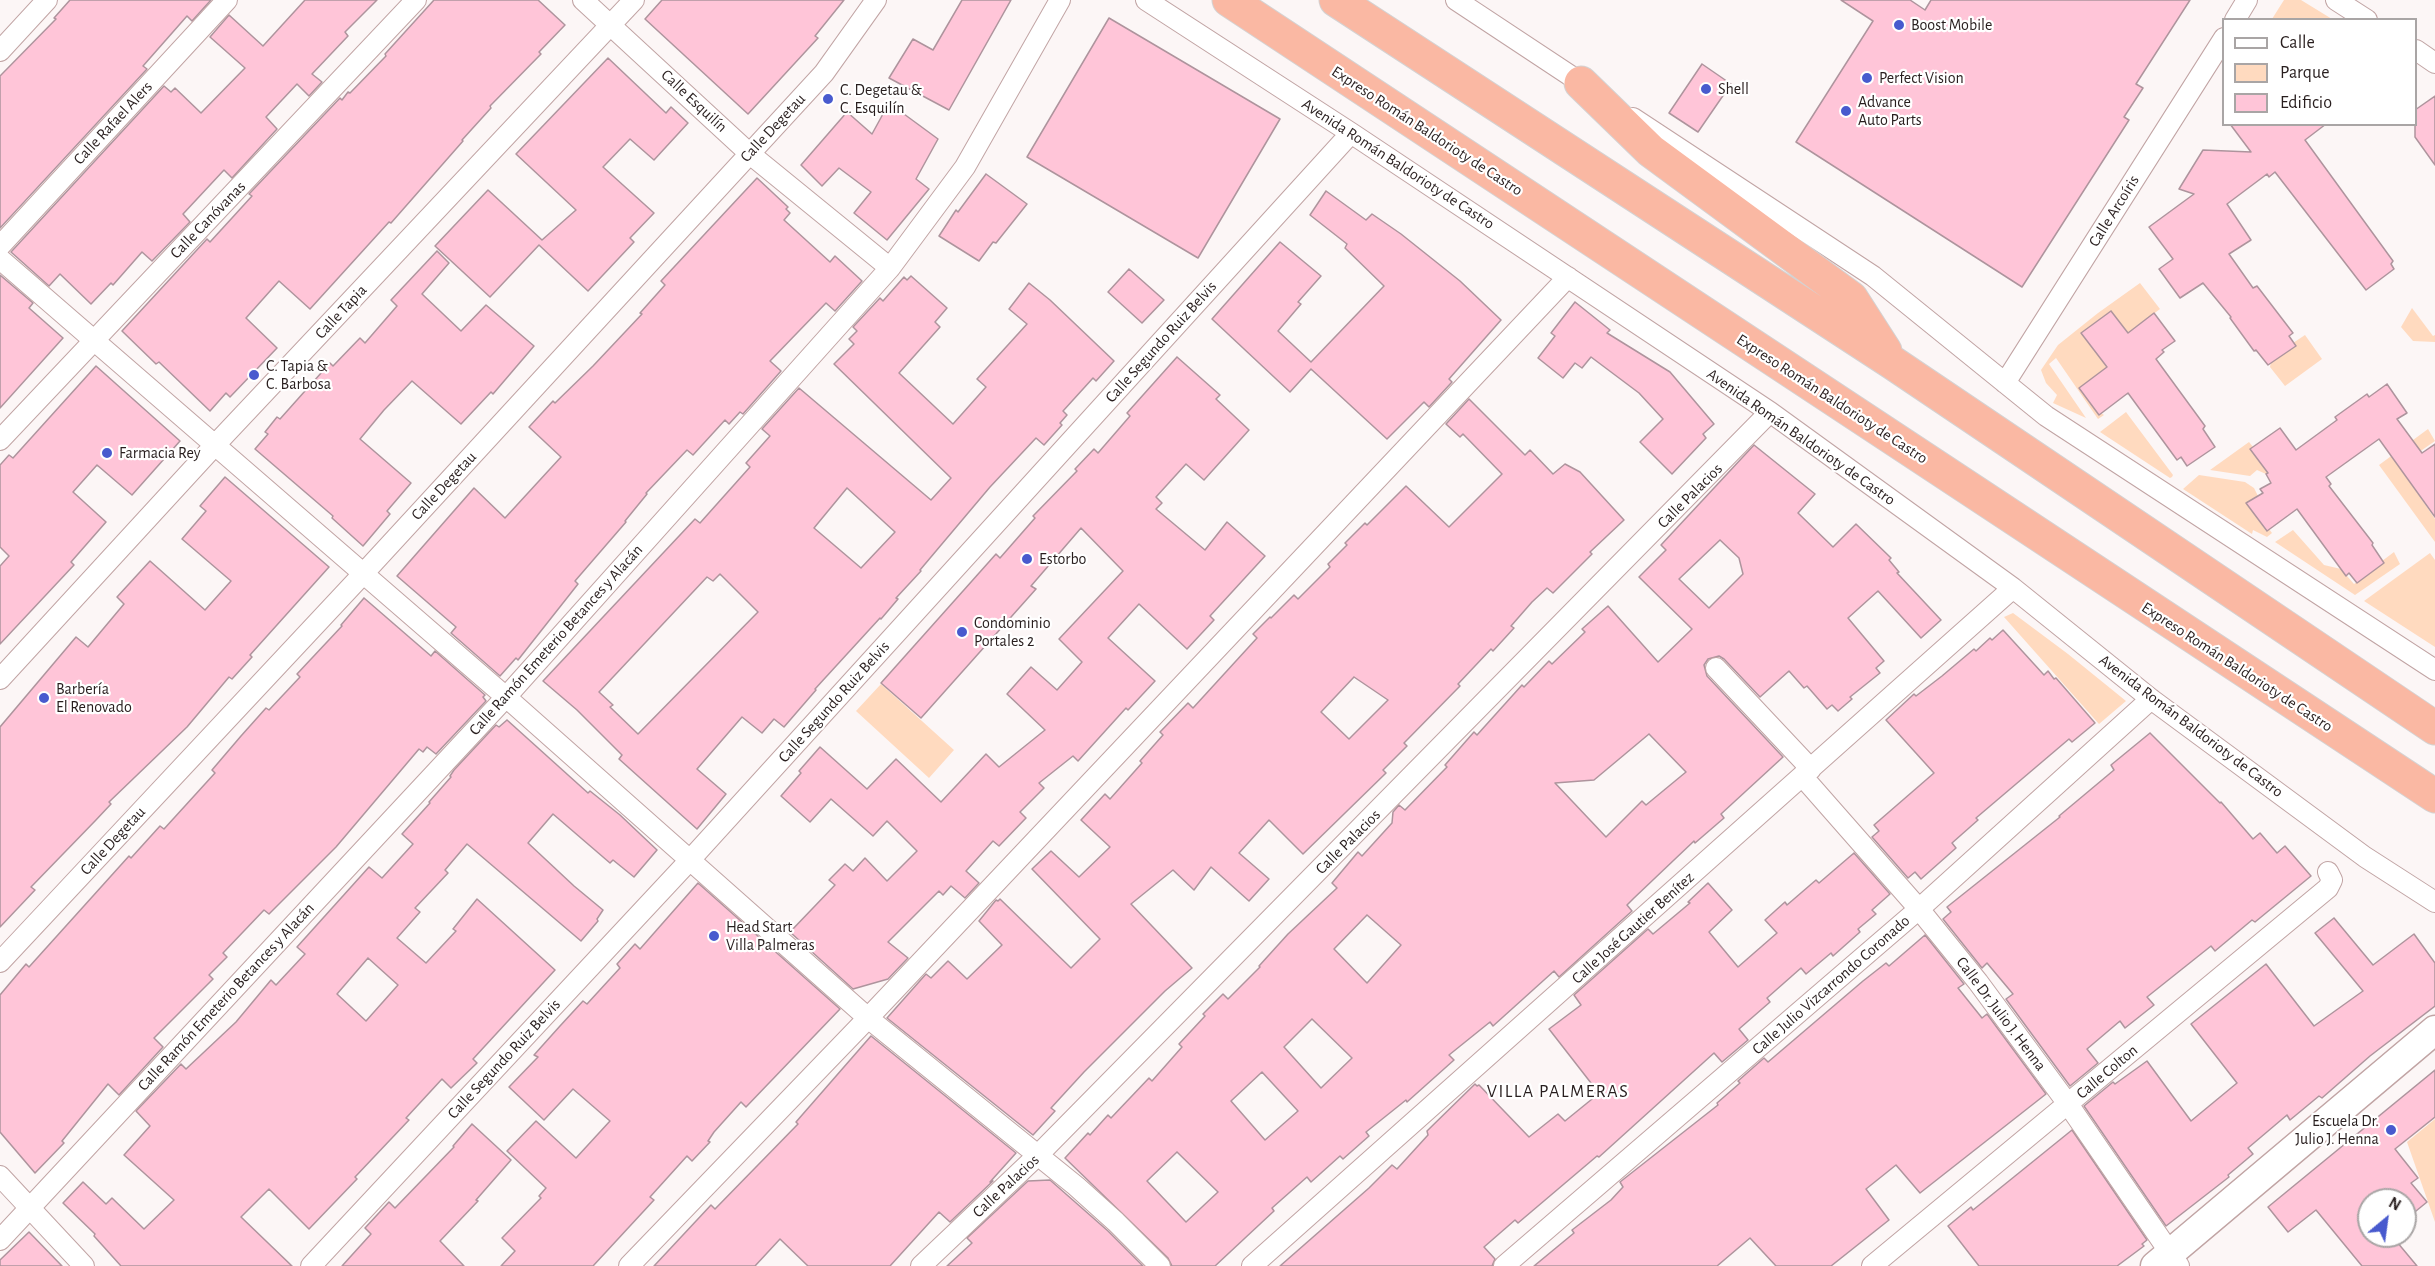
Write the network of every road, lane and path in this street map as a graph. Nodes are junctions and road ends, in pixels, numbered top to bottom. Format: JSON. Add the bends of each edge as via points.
{"nodes":[{"id":1,"x":47,"y":0,"type":"edge"},
{"id":2,"x":227,"y":0,"type":"edge"},
{"id":3,"x":416,"y":0,"type":"edge"},
{"id":4,"x":583,"y":0,"type":"edge"},
{"id":5,"x":634,"y":0,"type":"edge"},
{"id":6,"x":876,"y":0,"type":"edge"},
{"id":7,"x":1060,"y":0,"type":"edge"},
{"id":8,"x":1146,"y":0,"type":"edge"},
{"id":9,"x":1230,"y":0,"type":"edge"},
{"id":10,"x":1456,"y":0,"type":"edge"},
{"id":11,"x":2247,"y":0,"type":"edge"},
{"id":12,"x":2336,"y":0,"type":"edge"},
{"id":13,"x":1344,"y":5,"type":"edge"},
{"id":14,"x":2236,"y":18,"type":"edge"},
{"id":15,"x":2364,"y":18,"type":"edge"},
{"id":16,"x":612,"y":25,"type":"junction"},
{"id":17,"x":2222,"y":40,"type":"edge"},
{"id":18,"x":0,"y":51,"type":"edge"},
{"id":19,"x":2417,"y":51,"type":"edge"},
{"id":20,"x":2435,"y":63,"type":"edge"},
{"id":21,"x":1581,"y":83,"type":"junction"},
{"id":22,"x":1351,"y":133,"type":"junction"},
{"id":23,"x":750,"y":154,"type":"junction"},
{"id":24,"x":0,"y":246,"type":"edge"},
{"id":25,"x":0,"y":260,"type":"edge"},
{"id":26,"x":890,"y":268,"type":"junction"},
{"id":27,"x":1568,"y":277,"type":"junction"},
{"id":28,"x":93,"y":341,"type":"junction"},
{"id":29,"x":1893,"y":363,"type":"junction"},
{"id":30,"x":2005,"y":383,"type":"junction"},
{"id":31,"x":1770,"y":412,"type":"junction"},
{"id":32,"x":0,"y":440,"type":"edge"},
{"id":33,"x":215,"y":445,"type":"junction"},
{"id":34,"x":362,"y":574,"type":"junction"},
{"id":35,"x":2013,"y":588,"type":"junction"},
{"id":36,"x":1716,"y":668,"type":"dead end"},
{"id":37,"x":2435,"y":670,"type":"edge"},
{"id":38,"x":0,"y":679,"type":"edge"},
{"id":39,"x":506,"y":697,"type":"junction"},
{"id":40,"x":2151,"y":699,"type":"junction"},
{"id":41,"x":2435,"y":728,"type":"edge"},
{"id":42,"x":1807,"y":773,"type":"junction"},
{"id":43,"x":2435,"y":796,"type":"edge"},
{"id":44,"x":689,"y":861,"type":"junction"},
{"id":45,"x":2328,"y":873,"type":"dead end"},
{"id":46,"x":2435,"y":902,"type":"edge"},
{"id":47,"x":1919,"y":909,"type":"junction"},
{"id":48,"x":0,"y":962,"type":"edge"},
{"id":49,"x":868,"y":1018,"type":"junction"},
{"id":50,"x":2435,"y":1029,"type":"edge"},
{"id":51,"x":2068,"y":1104,"type":"junction"},
{"id":52,"x":1038,"y":1155,"type":"junction"},
{"id":53,"x":0,"y":1176,"type":"edge"},
{"id":54,"x":30,"y":1208,"type":"junction"},
{"id":55,"x":0,"y":1240,"type":"edge"},
{"id":56,"x":2168,"y":1262,"type":"edge"},
{"id":57,"x":84,"y":1266,"type":"edge"},
{"id":58,"x":311,"y":1266,"type":"edge"},
{"id":59,"x":628,"y":1266,"type":"edge"},
{"id":60,"x":921,"y":1266,"type":"edge"},
{"id":61,"x":1160,"y":1266,"type":"edge"},
{"id":62,"x":1252,"y":1266,"type":"edge"},
{"id":63,"x":1504,"y":1266,"type":"edge"},
{"id":64,"x":1872,"y":1266,"type":"edge"}],
"edges":[{"from":1,"to":18,"type":"street"},
{"from":2,"to":24,"type":"street","name":"Calle Rafael Alers"},
{"from":3,"to":28,"type":"street","name":"Calle Canóvanas"},
{"from":4,"to":16,"type":"street","name":"Calle Esquilín"},
{"from":5,"to":16,"type":"street","name":"Calle Tapia"},
{"from":6,"to":23,"type":"street","name":"Calle Degetau","via":[[824,72]]},
{"from":7,"to":26,"type":"street","name":"Calle Ramón Emeterio Betances y Alacán","via":[[965,167]]},
{"from":8,"to":22,"type":"street","name":"Avenida Román Baldorioty de Castro"},
{"from":9,"to":43,"type":"highway","name":"Expreso Román Baldorioty de Castro"},
{"from":10,"to":21,"type":"street"},
{"from":11,"to":14,"type":"street"},
{"from":12,"to":15,"type":"street"},
{"from":13,"to":29,"type":"highway"},
{"from":16,"to":23,"type":"street","name":"Calle Esquilín"},
{"from":16,"to":33,"type":"street","name":"Calle Tapia"},
{"from":17,"to":30,"type":"street","name":"Calle Arcoíris"},
{"from":19,"to":20,"type":"street"},
{"from":21,"to":29,"type":"highway","via":[[1651,151],[1851,298]]},
{"from":21,"to":30,"type":"street","via":[[1873,276]]},
{"from":22,"to":27,"type":"street","name":"Avenida Román Baldorioty de Castro"},
{"from":22,"to":44,"type":"street","name":"Calle Segundo Ruiz Belvis"},
{"from":23,"to":26,"type":"street","name":"Calle Esquilín"},
{"from":23,"to":34,"type":"street","name":"Calle Degetau"},
{"from":25,"to":28,"type":"street"},
{"from":26,"to":39,"type":"street","name":"Calle Ramón Emeterio Betances y Alacán"},
{"from":27,"to":31,"type":"street","name":"Avenida Román Baldorioty de Castro"},
{"from":27,"to":49,"type":"street"},
{"from":28,"to":32,"type":"street","name":"Calle Canóvanas"},
{"from":28,"to":33,"type":"street"},
{"from":29,"to":41,"type":"highway"},
{"from":30,"to":37,"type":"street","via":[[2046,416]]},
{"from":31,"to":35,"type":"street","name":"Avenida Román Baldorioty de Castro"},
{"from":31,"to":52,"type":"street","name":"Calle Palacios"},
{"from":33,"to":34,"type":"street"},
{"from":33,"to":38,"type":"street","name":"Calle Tapia"},
{"from":34,"to":39,"type":"street"},
{"from":34,"to":48,"type":"street","name":"Calle Degetau"},
{"from":35,"to":40,"type":"street","name":"Avenida Román Baldorioty de Castro"},
{"from":35,"to":42,"type":"street","name":"Calle José Gautier Benítez"},
{"from":36,"to":42,"type":"street","name":"Calle Dr. Julio J. Henna"},
{"from":39,"to":44,"type":"street"},
{"from":39,"to":54,"type":"street","name":"Calle Ramón Emeterio Betances y Alacán"},
{"from":40,"to":46,"type":"street","name":"Avenida Román Baldorioty de Castro","via":[[2366,857]]},
{"from":40,"to":47,"type":"street","name":"Calle Julio Vizcarrondo Coronado"},
{"from":42,"to":47,"type":"street","name":"Calle Dr. Julio J. Henna"},
{"from":42,"to":62,"type":"street","name":"Calle José Gautier Benítez"},
{"from":44,"to":49,"type":"street"},
{"from":44,"to":58,"type":"street","name":"Calle Segundo Ruiz Belvis"},
{"from":45,"to":51,"type":"street","name":"Calle Colton","via":[[2328,888]]},
{"from":47,"to":51,"type":"street","name":"Calle Dr. Julio J. Henna"},
{"from":47,"to":63,"type":"street","name":"Calle Julio Vizcarrondo Coronado"},
{"from":49,"to":52,"type":"street"},
{"from":49,"to":59,"type":"street"},
{"from":50,"to":56,"type":"street"},
{"from":51,"to":56,"type":"street","name":"Calle Dr. Julio J. Henna"},
{"from":51,"to":64,"type":"street","name":"Calle Colton"},
{"from":52,"to":60,"type":"street","name":"Calle Palacios"},
{"from":52,"to":61,"type":"street"},
{"from":53,"to":54,"type":"street"},
{"from":54,"to":55,"type":"street","name":"Calle Ramón Emeterio Betances y Alacán"},
{"from":54,"to":57,"type":"street"}]}
